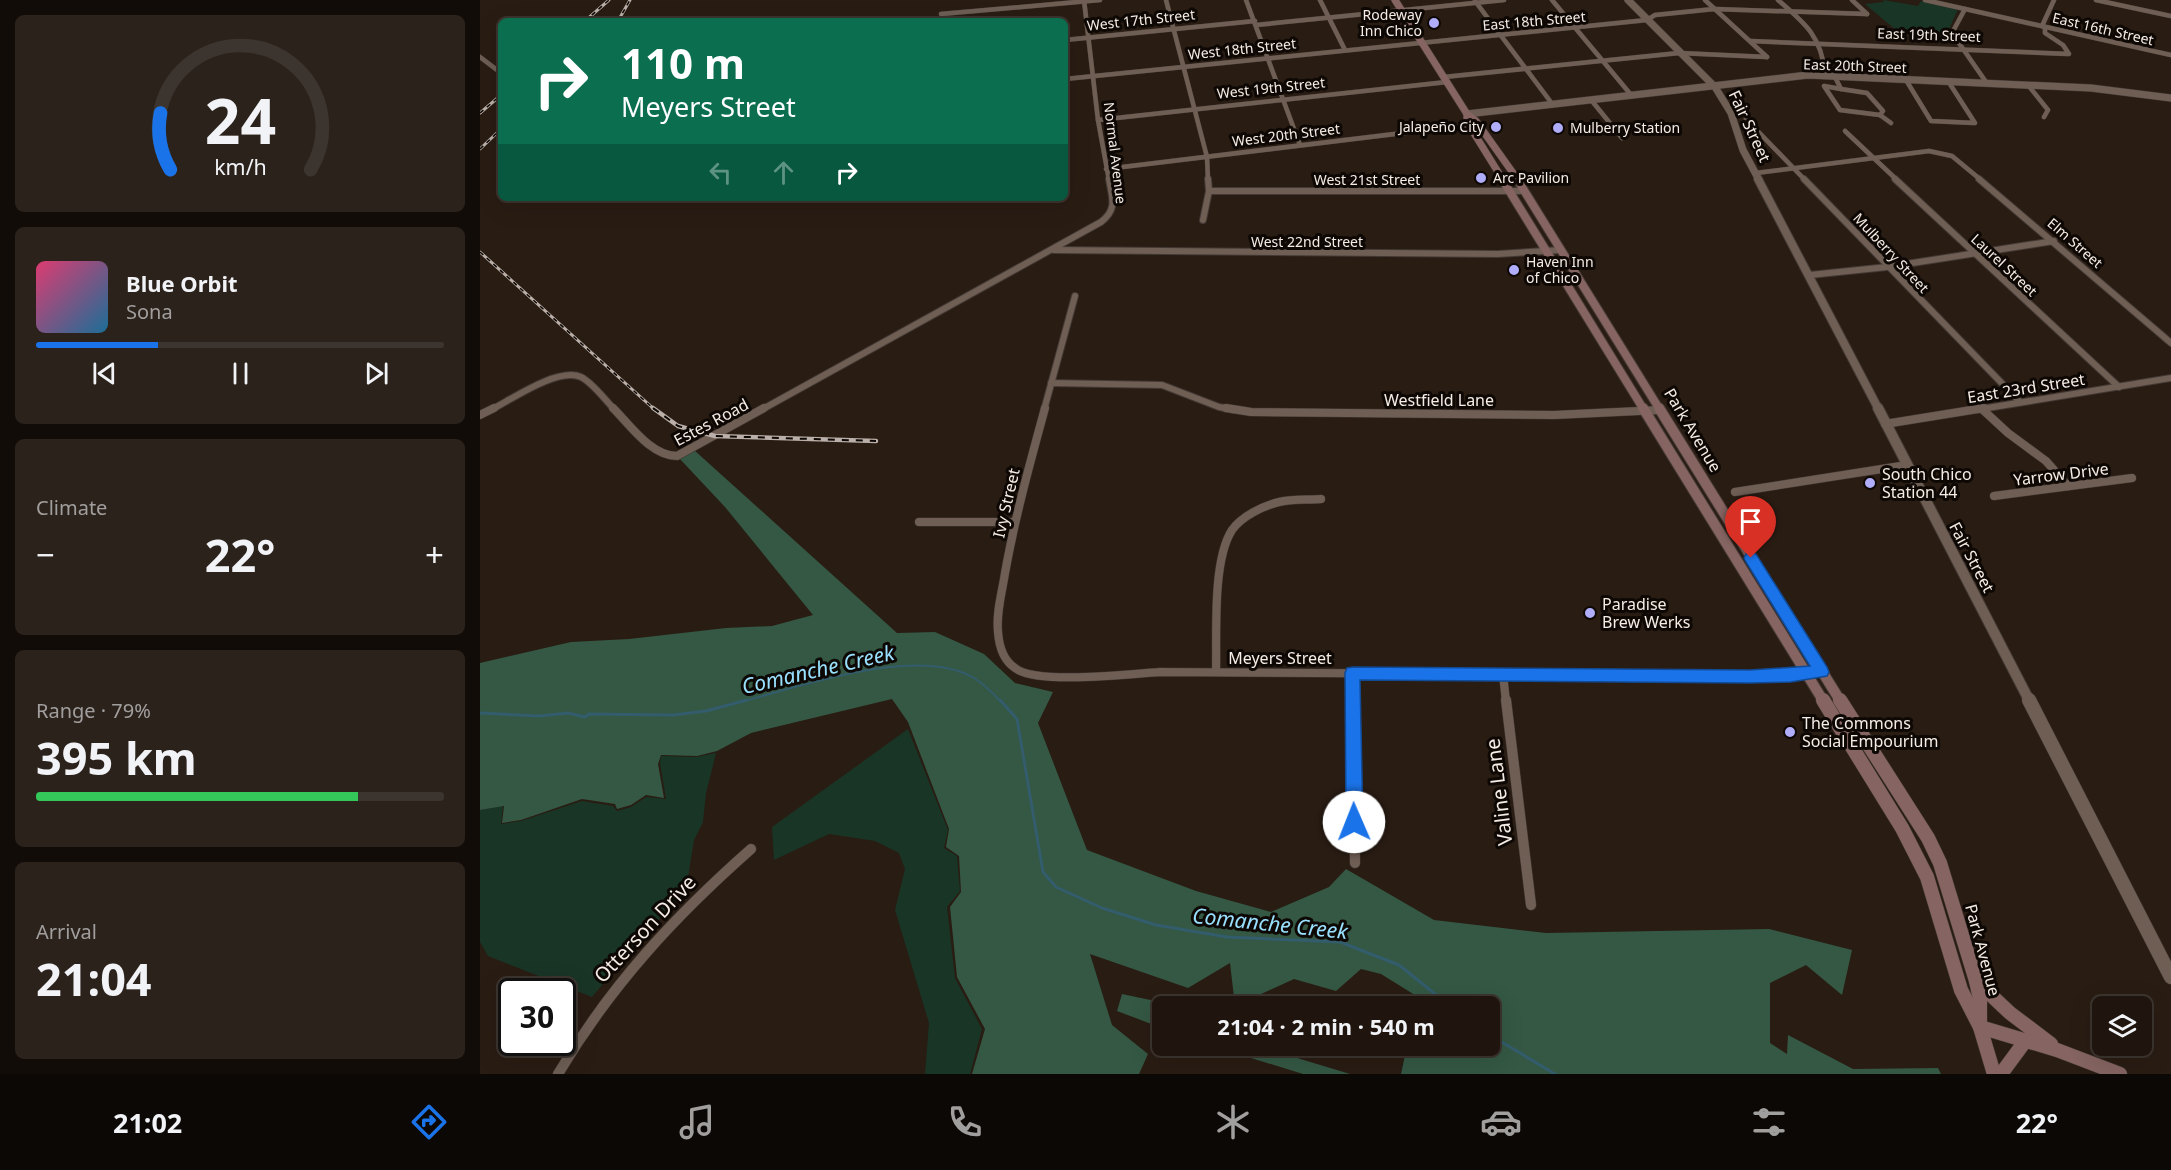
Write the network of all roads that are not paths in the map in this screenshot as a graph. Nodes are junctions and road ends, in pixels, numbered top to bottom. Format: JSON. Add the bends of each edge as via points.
{"nodes":[{"id":1,"x":1010,"y":0,"type":"edge"},
{"id":2,"x":1100,"y":0,"type":"edge"},
{"id":3,"x":1166,"y":0,"type":"edge"},
{"id":4,"x":1246,"y":0,"type":"edge"},
{"id":5,"x":1320,"y":0,"type":"edge"},
{"id":6,"x":1395,"y":0,"type":"edge"},
{"id":7,"x":1504,"y":0,"type":"edge"},
{"id":8,"x":1552,"y":0,"type":"edge"},
{"id":9,"x":1628,"y":0,"type":"edge"},
{"id":10,"x":1705,"y":0,"type":"edge"},
{"id":11,"x":1778,"y":0,"type":"edge"},
{"id":12,"x":1852,"y":0,"type":"edge"},
{"id":13,"x":1925,"y":0,"type":"edge"},
{"id":14,"x":2054,"y":0,"type":"edge"},
{"id":15,"x":2096,"y":0,"type":"edge"},
{"id":16,"x":1084,"y":1,"type":"edge"},
{"id":17,"x":1475,"y":1,"type":"edge"},
{"id":18,"x":2113,"y":2,"type":"edge"},
{"id":19,"x":1011,"y":9,"type":"junction"},
{"id":20,"x":1401,"y":9,"type":"junction"},
{"id":21,"x":1714,"y":9,"type":"junction"},
{"id":22,"x":1965,"y":9,"type":"junction"},
{"id":23,"x":1791,"y":10,"type":"junction"},
{"id":24,"x":941,"y":14,"type":"dead end"},
{"id":25,"x":2171,"y":16,"type":"edge"},
{"id":26,"x":1330,"y":17,"type":"junction"},
{"id":27,"x":1647,"y":20,"type":"junction"},
{"id":28,"x":1255,"y":23,"type":"junction"},
{"id":29,"x":2043,"y":26,"type":"junction"},
{"id":30,"x":1574,"y":27,"type":"junction"},
{"id":31,"x":1175,"y":29,"type":"junction"},
{"id":32,"x":1498,"y":34,"type":"junction"},
{"id":33,"x":1089,"y":37,"type":"junction"},
{"id":34,"x":1068,"y":40,"type":"edge"},
{"id":35,"x":1750,"y":41,"type":"junction"},
{"id":36,"x":1421,"y":42,"type":"junction"},
{"id":37,"x":1818,"y":43,"type":"junction"},
{"id":38,"x":1963,"y":49,"type":"junction"},
{"id":39,"x":1345,"y":50,"type":"junction"},
{"id":40,"x":1679,"y":53,"type":"junction"},
{"id":41,"x":2171,"y":55,"type":"edge"},
{"id":42,"x":480,"y":57,"type":"edge"},
{"id":43,"x":1267,"y":58,"type":"junction"},
{"id":44,"x":1603,"y":60,"type":"junction"},
{"id":45,"x":1185,"y":67,"type":"junction"},
{"id":46,"x":1524,"y":69,"type":"junction"},
{"id":47,"x":498,"y":71,"type":"edge"},
{"id":48,"x":1825,"y":74,"type":"junction"},
{"id":49,"x":1094,"y":75,"type":"junction"},
{"id":50,"x":1834,"y":75,"type":"junction"},
{"id":51,"x":1068,"y":79,"type":"edge"},
{"id":52,"x":1445,"y":79,"type":"junction"},
{"id":53,"x":1906,"y":80,"type":"junction"},
{"id":54,"x":1948,"y":81,"type":"junction"},
{"id":55,"x":1986,"y":82,"type":"junction"},
{"id":56,"x":2028,"y":85,"type":"junction"},
{"id":57,"x":1871,"y":86,"type":"dead end"},
{"id":58,"x":1715,"y":87,"type":"junction"},
{"id":59,"x":1841,"y":88,"type":"junction"},
{"id":60,"x":1867,"y":93,"type":"junction"},
{"id":61,"x":1632,"y":96,"type":"junction"},
{"id":62,"x":1284,"y":98,"type":"junction"},
{"id":63,"x":2171,"y":98,"type":"edge"},
{"id":64,"x":1592,"y":101,"type":"junction"},
{"id":65,"x":1553,"y":105,"type":"junction"},
{"id":66,"x":1194,"y":108,"type":"junction"},
{"id":67,"x":1467,"y":114,"type":"junction"},
{"id":68,"x":1880,"y":115,"type":"junction"},
{"id":69,"x":2044,"y":117,"type":"dead end"},
{"id":70,"x":1746,"y":119,"type":"dead end"},
{"id":71,"x":1098,"y":120,"type":"junction"},
{"id":72,"x":1891,"y":123,"type":"dead end"},
{"id":73,"x":1469,"y":125,"type":"junction"},
{"id":74,"x":1845,"y":131,"type":"dead end"},
{"id":75,"x":1622,"y":138,"type":"dead end"},
{"id":76,"x":1300,"y":145,"type":"junction"},
{"id":77,"x":1207,"y":157,"type":"junction"},
{"id":78,"x":1874,"y":159,"type":"junction"},
{"id":79,"x":1796,"y":168,"type":"junction"},
{"id":80,"x":1106,"y":169,"type":"junction"},
{"id":81,"x":1756,"y":174,"type":"junction"},
{"id":82,"x":1209,"y":191,"type":"junction"},
{"id":83,"x":1525,"y":191,"type":"junction"},
{"id":84,"x":1512,"y":192,"type":"junction"},
{"id":85,"x":1203,"y":220,"type":"dead end"},
{"id":86,"x":2054,"y":241,"type":"junction"},
{"id":87,"x":1053,"y":250,"type":"junction"},
{"id":88,"x":1562,"y":250,"type":"junction"},
{"id":89,"x":1548,"y":251,"type":"junction"},
{"id":90,"x":1974,"y":254,"type":"junction"},
{"id":91,"x":1887,"y":267,"type":"junction"},
{"id":92,"x":1810,"y":275,"type":"junction"},
{"id":93,"x":1075,"y":296,"type":"dead end"},
{"id":94,"x":966,"y":298,"type":"joint"},
{"id":95,"x":2171,"y":343,"type":"edge"},
{"id":96,"x":2171,"y":378,"type":"edge"},
{"id":97,"x":1051,"y":382,"type":"junction"},
{"id":98,"x":2119,"y":387,"type":"junction"},
{"id":99,"x":2020,"y":402,"type":"junction"},
{"id":100,"x":1982,"y":409,"type":"junction"},
{"id":101,"x":1660,"y":410,"type":"junction"},
{"id":102,"x":1645,"y":412,"type":"junction"},
{"id":103,"x":480,"y":415,"type":"edge"},
{"id":104,"x":1885,"y":424,"type":"junction"},
{"id":105,"x":1907,"y":465,"type":"junction"},
{"id":106,"x":2132,"y":478,"type":"dead end"},
{"id":107,"x":2068,"y":486,"type":"junction"},
{"id":108,"x":1735,"y":492,"type":"dead end"},
{"id":109,"x":1994,"y":496,"type":"dead end"},
{"id":110,"x":1321,"y":499,"type":"dead end"},
{"id":111,"x":919,"y":522,"type":"dead end"},
{"id":112,"x":1014,"y":522,"type":"junction"},
{"id":113,"x":1216,"y":672,"type":"junction"},
{"id":114,"x":1822,"y":672,"type":"junction"},
{"id":115,"x":1353,"y":673,"type":"junction"},
{"id":116,"x":1503,"y":674,"type":"junction"},
{"id":117,"x":1805,"y":674,"type":"junction"},
{"id":118,"x":1061,"y":677,"type":"joint"},
{"id":119,"x":751,"y":849,"type":"dead end"},
{"id":120,"x":1355,"y":862,"type":"dead end"},
{"id":121,"x":1531,"y":905,"type":"dead end"},
{"id":122,"x":2171,"y":977,"type":"edge"},
{"id":123,"x":1976,"y":981,"type":"junction"},
{"id":124,"x":1980,"y":1027,"type":"junction"},
{"id":125,"x":2026,"y":1040,"type":"junction"},
{"id":126,"x":2058,"y":1050,"type":"junction"},
{"id":127,"x":558,"y":1074,"type":"edge"},
{"id":128,"x":1994,"y":1074,"type":"edge"},
{"id":129,"x":2001,"y":1074,"type":"edge"},
{"id":130,"x":2120,"y":1074,"type":"edge"}],
"edges":[{"from":1,"to":19,"type":"street"},
{"from":2,"to":16,"type":"street"},
{"from":3,"to":31,"type":"street"},
{"from":4,"to":28,"type":"street"},
{"from":5,"to":26,"type":"street"},
{"from":6,"to":20,"type":"main road","name":"Park Avenue"},
{"from":7,"to":17,"type":"street","name":"West 17th Street"},
{"from":8,"to":30,"type":"street"},
{"from":9,"to":27,"type":"street"},
{"from":10,"to":21,"type":"street"},
{"from":11,"to":23,"type":"street"},
{"from":12,"to":23,"type":"street","name":"East 18th Street","via":[[1867,14]]},
{"from":13,"to":22,"type":"street","name":"East 16th Street"},
{"from":14,"to":29,"type":"street"},
{"from":15,"to":18,"type":"street"},
{"from":16,"to":19,"type":"street"},
{"from":16,"to":33,"type":"street","name":"Normal Avenue"},
{"from":17,"to":20,"type":"street","name":"West 17th Street"},
{"from":17,"to":32,"type":"street"},
{"from":18,"to":25,"type":"street"},
{"from":19,"to":24,"type":"street"},
{"from":20,"to":26,"type":"street","name":"West 17th Street"},
{"from":20,"to":36,"type":"main road","name":"Park Avenue"},
{"from":21,"to":23,"type":"street","name":"East 18th Street"},
{"from":21,"to":27,"type":"street","name":"East 18th Street","via":[[1655,15]]},
{"from":21,"to":35,"type":"street"},
{"from":22,"to":29,"type":"street","name":"East 16th Street"},
{"from":22,"to":38,"type":"street","via":[[1952,33]]},
{"from":23,"to":37,"type":"street","via":[[1806,22]]},
{"from":26,"to":28,"type":"street","name":"West 17th Street"},
{"from":26,"to":39,"type":"street"},
{"from":27,"to":30,"type":"street","name":"East 18th Street"},
{"from":27,"to":40,"type":"street"},
{"from":28,"to":31,"type":"street","name":"West 17th Street"},
{"from":28,"to":43,"type":"street"},
{"from":29,"to":38,"type":"street","name":"East 19th Street","via":[[2045,33],[2069,54]]},
{"from":29,"to":41,"type":"street","name":"East 16th Street"},
{"from":30,"to":32,"type":"street","name":"East 18th Street"},
{"from":30,"to":44,"type":"street"},
{"from":31,"to":33,"type":"street","name":"West 17th Street"},
{"from":31,"to":45,"type":"street"},
{"from":32,"to":36,"type":"street","name":"East 18th Street"},
{"from":32,"to":46,"type":"street"},
{"from":33,"to":34,"type":"street","name":"West 17th Street"},
{"from":33,"to":49,"type":"street","name":"Normal Avenue"},
{"from":35,"to":37,"type":"street","name":"East 19th Street"},
{"from":35,"to":40,"type":"street","via":[[1767,57]]},
{"from":36,"to":39,"type":"street","name":"West 18th Street"},
{"from":36,"to":52,"type":"main road","name":"Park Avenue"},
{"from":37,"to":38,"type":"street","name":"East 19th Street"},
{"from":37,"to":48,"type":"street"},
{"from":38,"to":55,"type":"street"},
{"from":39,"to":43,"type":"street","name":"West 18th Street"},
{"from":40,"to":44,"type":"street"},
{"from":40,"to":58,"type":"street"},
{"from":42,"to":47,"type":"street"},
{"from":43,"to":45,"type":"street","name":"West 18th Street"},
{"from":43,"to":62,"type":"street"},
{"from":44,"to":46,"type":"street"},
{"from":44,"to":61,"type":"street"},
{"from":45,"to":49,"type":"street","name":"West 18th Street"},
{"from":45,"to":66,"type":"street"},
{"from":46,"to":52,"type":"street"},
{"from":46,"to":65,"type":"street"},
{"from":48,"to":50,"type":"street","name":"East 20th Street"},
{"from":48,"to":58,"type":"street","name":"East 20th Street"},
{"from":49,"to":51,"type":"street","name":"West 18th Street"},
{"from":49,"to":71,"type":"street","name":"Normal Avenue"},
{"from":50,"to":53,"type":"street","name":"East 20th Street"},
{"from":50,"to":59,"type":"street"},
{"from":52,"to":62,"type":"street","name":"West 19th Street"},
{"from":52,"to":67,"type":"main road","name":"Park Avenue"},
{"from":53,"to":54,"type":"street","name":"East 20th Street"},
{"from":53,"to":54,"type":"street","via":[[1931,121],[1975,123]]},
{"from":54,"to":55,"type":"street","name":"East 20th Street"},
{"from":55,"to":56,"type":"street","name":"East 20th Street"},
{"from":56,"to":63,"type":"street","name":"East 20th Street","via":[[2124,90]]},
{"from":56,"to":69,"type":"street","via":[[2048,110]]},
{"from":57,"to":60,"type":"street"},
{"from":58,"to":61,"type":"street","name":"East 20th Street"},
{"from":58,"to":81,"type":"street","name":"Fair Street","via":[[1731,113]]},
{"from":59,"to":60,"type":"street"},
{"from":59,"to":68,"type":"street","via":[[1824,86],[1840,110]]},
{"from":60,"to":68,"type":"street","via":[[1883,111]]},
{"from":61,"to":64,"type":"street","name":"East 20th Street"},
{"from":62,"to":66,"type":"street","name":"West 19th Street"},
{"from":62,"to":76,"type":"street"},
{"from":64,"to":65,"type":"street","name":"East 20th Street"},
{"from":64,"to":75,"type":"street"},
{"from":65,"to":67,"type":"street","name":"East 20th Street"},
{"from":66,"to":71,"type":"street","name":"West 19th Street"},
{"from":66,"to":77,"type":"street"},
{"from":67,"to":73,"type":"main road","name":"Park Avenue"},
{"from":67,"to":83,"type":"main road","name":"Park Avenue"},
{"from":68,"to":72,"type":"street"},
{"from":70,"to":79,"type":"street","name":"Mulberry Street"},
{"from":71,"to":80,"type":"street","name":"Normal Avenue"},
{"from":73,"to":76,"type":"street","name":"West 20th Street"},
{"from":73,"to":84,"type":"main road","name":"Park Avenue"},
{"from":74,"to":78,"type":"street","name":"Laurel Street"},
{"from":76,"to":77,"type":"street","name":"West 20th Street"},
{"from":77,"to":80,"type":"street","name":"West 20th Street"},
{"from":77,"to":82,"type":"street"},
{"from":78,"to":79,"type":"street"},
{"from":78,"to":86,"type":"street","name":"Elm Street","via":[[1941,152],[1963,163]]},
{"from":78,"to":90,"type":"street","name":"Laurel Street"},
{"from":79,"to":81,"type":"street"},
{"from":79,"to":91,"type":"street","name":"Mulberry Street"},
{"from":80,"to":87,"type":"street","name":"Normal Avenue","via":[[1113,204],[1110,215]]},
{"from":81,"to":92,"type":"street","name":"Fair Street"},
{"from":82,"to":84,"type":"street","name":"West 21st Street"},
{"from":82,"to":85,"type":"street"},
{"from":83,"to":84,"type":"street","name":"West 21st Street"},
{"from":83,"to":88,"type":"main road","name":"Park Avenue"},
{"from":84,"to":89,"type":"main road","name":"Park Avenue"},
{"from":86,"to":90,"type":"street"},
{"from":86,"to":95,"type":"street","name":"Elm Street"},
{"from":87,"to":89,"type":"street","name":"West 22nd Street","via":[[1457,254]]},
{"from":87,"to":94,"type":"street","name":"Normal Avenue"},
{"from":88,"to":89,"type":"street","name":"West 22nd Street"},
{"from":88,"to":101,"type":"main road","name":"Park Avenue"},
{"from":89,"to":102,"type":"main road","name":"Park Avenue"},
{"from":90,"to":91,"type":"street"},
{"from":90,"to":98,"type":"street","name":"Laurel Street"},
{"from":91,"to":92,"type":"street"},
{"from":91,"to":99,"type":"street","name":"Mulberry Street"},
{"from":92,"to":104,"type":"street","name":"Fair Street"},
{"from":93,"to":97,"type":"street","name":"Ivy Street"},
{"from":94,"to":103,"type":"street","name":"Estes Road","via":[[677,456],[656,451],[583,378],[571,374],[557,376]]},
{"from":96,"to":98,"type":"street","name":"East 23rd Street"},
{"from":97,"to":102,"type":"street","name":"Westfield Lane","via":[[1161,385],[1219,407],[1251,412]]},
{"from":97,"to":112,"type":"street","name":"Ivy Street"},
{"from":98,"to":99,"type":"street","name":"East 23rd Street"},
{"from":99,"to":100,"type":"street","name":"East 23rd Street"},
{"from":100,"to":104,"type":"street","name":"East 23rd Street"},
{"from":100,"to":107,"type":"street","via":[[2046,461]]},
{"from":101,"to":102,"type":"street","name":"Westfield Lane"},
{"from":101,"to":114,"type":"main road","name":"Park Avenue"},
{"from":102,"to":117,"type":"main road","name":"Park Avenue"},
{"from":104,"to":105,"type":"street","name":"Fair Street"},
{"from":105,"to":108,"type":"street"},
{"from":105,"to":122,"type":"street","name":"Fair Street"},
{"from":106,"to":107,"type":"street","name":"Yarrow Drive"},
{"from":107,"to":109,"type":"street","name":"Yarrow Drive"},
{"from":110,"to":113,"type":"street","via":[[1278,502],[1251,515],[1232,531],[1221,568]]},
{"from":111,"to":112,"type":"street"},
{"from":112,"to":118,"type":"street","name":"Ivy Street","via":[[998,613],[1002,654],[1015,669],[1031,675]]},
{"from":113,"to":115,"type":"street","name":"Meyers Street"},
{"from":113,"to":118,"type":"street","name":"Meyers Street"},
{"from":114,"to":117,"type":"street","name":"Meyers Street"},
{"from":114,"to":123,"type":"main road","name":"Park Avenue","via":[[1940,862]]},
{"from":115,"to":116,"type":"street","name":"Meyers Street"},
{"from":115,"to":120,"type":"street"},
{"from":116,"to":117,"type":"street","name":"Meyers Street"},
{"from":116,"to":121,"type":"street","name":"Valine Lane"},
{"from":117,"to":124,"type":"main road","name":"Park Avenue","via":[[1902,828],[1927,877],[1961,990]]},
{"from":119,"to":127,"type":"street","name":"Otterson Drive","via":[[669,924],[621,978]]},
{"from":123,"to":124,"type":"main road","name":"Park Avenue"},
{"from":123,"to":126,"type":"main road"},
{"from":124,"to":125,"type":"main road"},
{"from":124,"to":128,"type":"main road"},
{"from":125,"to":126,"type":"main road"},
{"from":125,"to":129,"type":"main road"},
{"from":126,"to":130,"type":"main road"}]}
